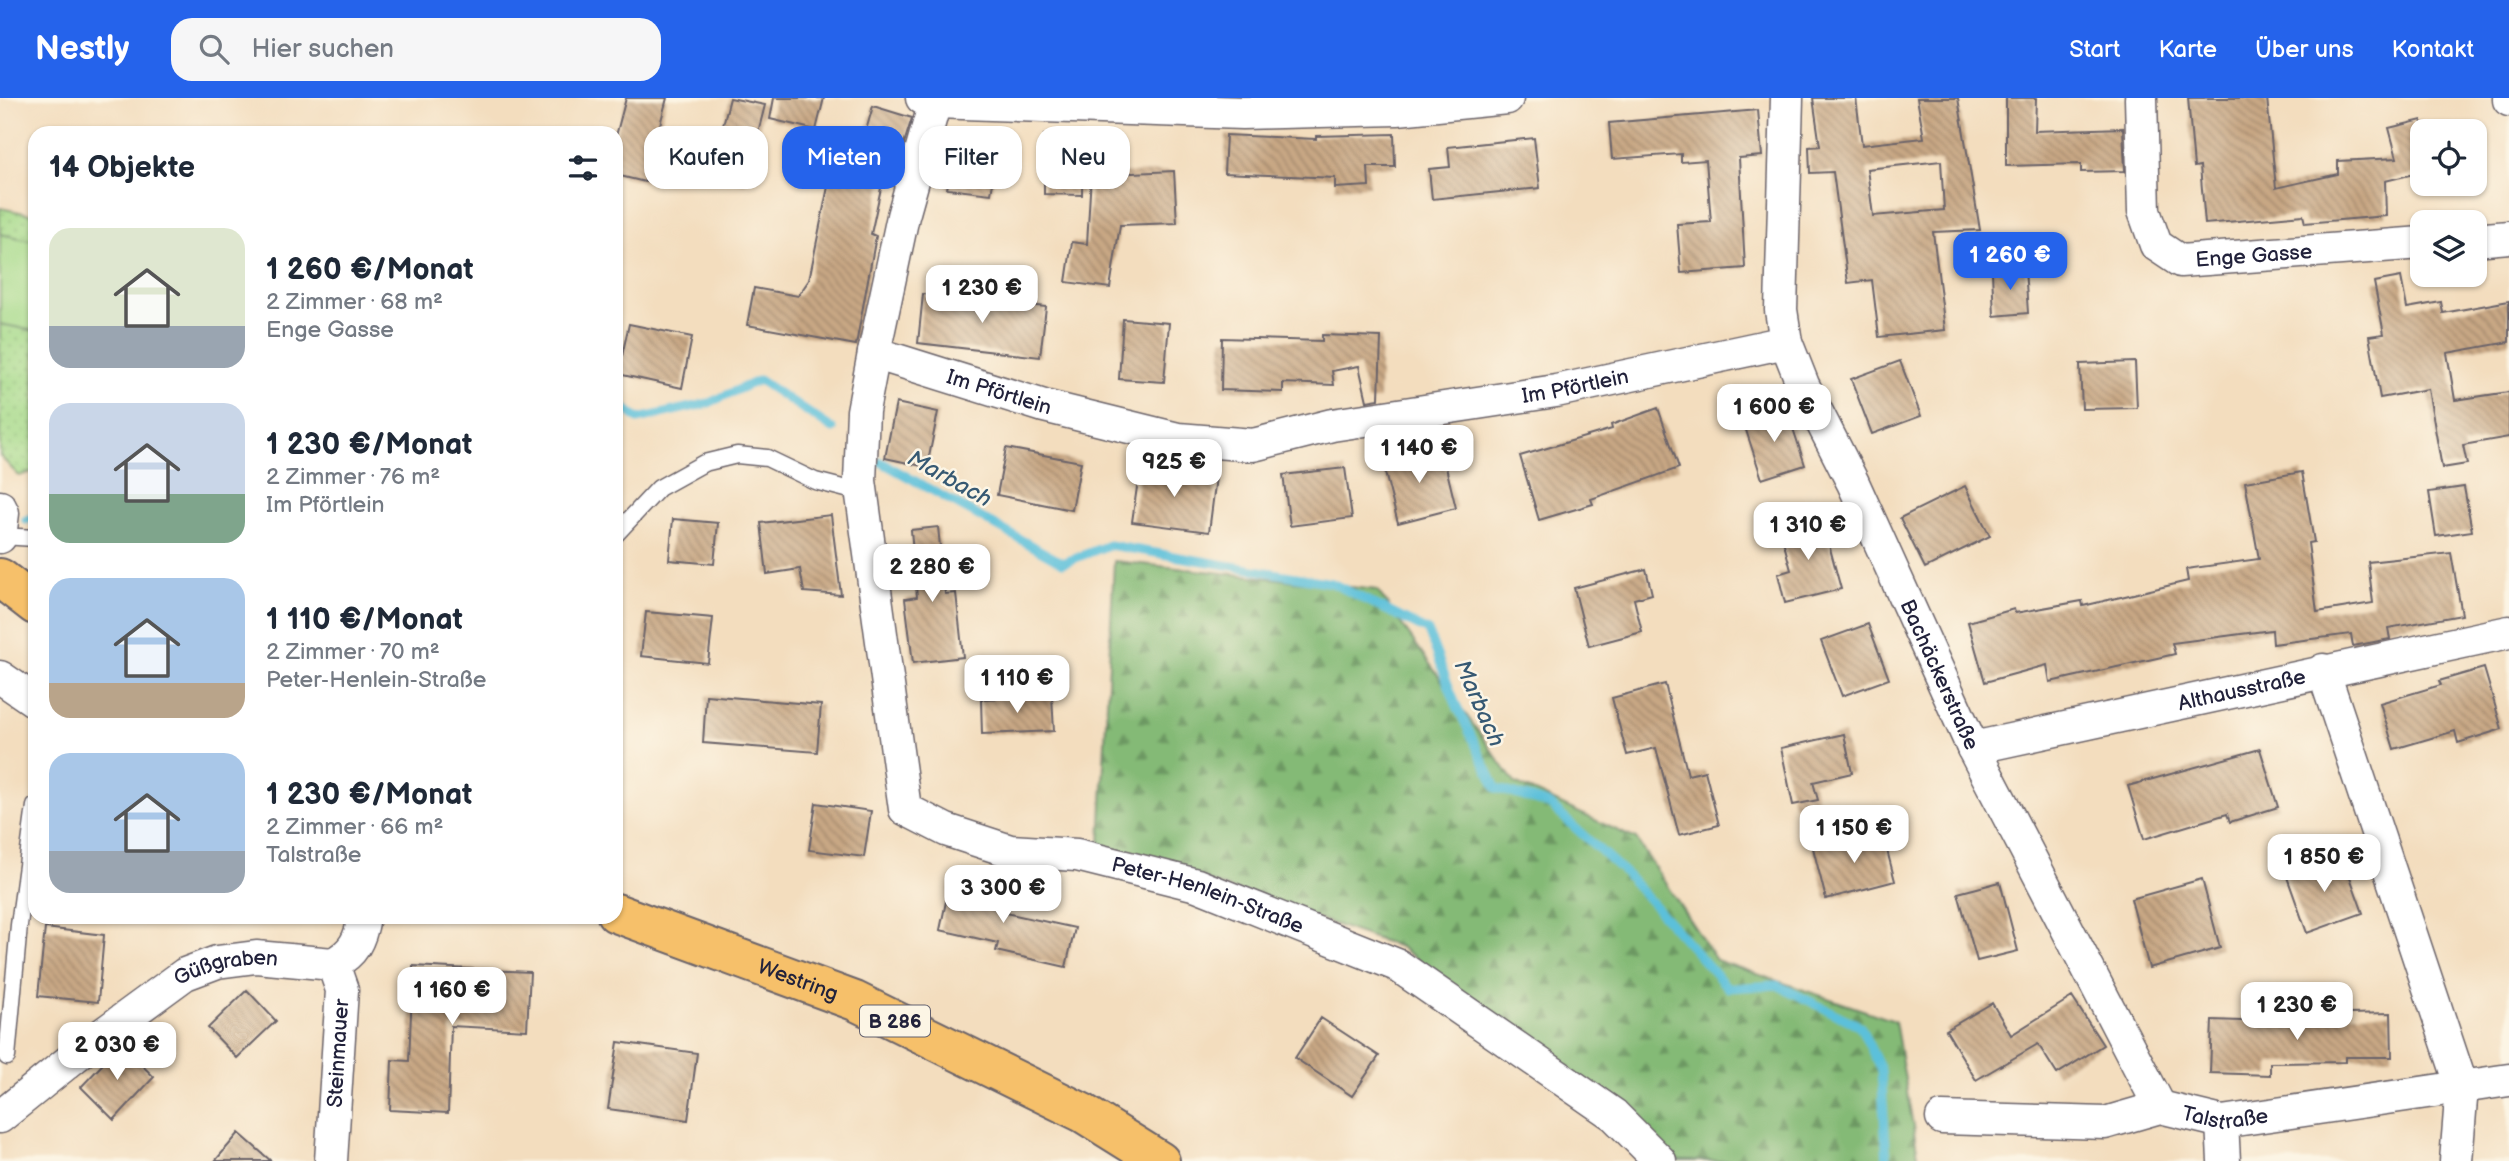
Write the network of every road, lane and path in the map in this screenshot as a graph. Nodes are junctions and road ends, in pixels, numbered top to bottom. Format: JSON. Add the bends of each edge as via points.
{"nodes":[{"id":1,"x":1507,"y":98,"type":"edge"},
{"id":2,"x":1787,"y":98,"type":"edge"},
{"id":3,"x":2141,"y":98,"type":"edge"},
{"id":4,"x":928,"y":100,"type":"edge"},
{"id":5,"x":2509,"y":237,"type":"edge"},
{"id":6,"x":2487,"y":239,"type":"edge"},
{"id":7,"x":2410,"y":244,"type":"edge"},
{"id":8,"x":1786,"y":342,"type":"junction"},
{"id":9,"x":874,"y":353,"type":"junction"},
{"id":10,"x":861,"y":487,"type":"junction"},
{"id":11,"x":0,"y":506,"type":"edge"},
{"id":12,"x":623,"y":527,"type":"edge"},
{"id":13,"x":0,"y":536,"type":"edge"},
{"id":14,"x":28,"y":538,"type":"edge"},
{"id":15,"x":2,"y":580,"type":"edge"},
{"id":16,"x":28,"y":600,"type":"edge"},
{"id":17,"x":2509,"y":632,"type":"edge"},
{"id":18,"x":2323,"y":670,"type":"junction"},
{"id":19,"x":0,"y":677,"type":"edge"},
{"id":20,"x":28,"y":696,"type":"edge"},
{"id":21,"x":1973,"y":748,"type":"junction"},
{"id":22,"x":28,"y":858,"type":"edge"},
{"id":23,"x":623,"y":916,"type":"edge"},
{"id":24,"x":363,"y":924,"type":"edge"},
{"id":25,"x":333,"y":964,"type":"junction"},
{"id":26,"x":7,"y":1057,"type":"dead end"},
{"id":27,"x":2509,"y":1080,"type":"edge"},
{"id":28,"x":2462,"y":1087,"type":"junction"},
{"id":29,"x":2160,"y":1107,"type":"junction"},
{"id":30,"x":0,"y":1117,"type":"edge"},
{"id":31,"x":1942,"y":1118,"type":"dead end"},
{"id":32,"x":2222,"y":1122,"type":"junction"},
{"id":33,"x":331,"y":1161,"type":"edge"},
{"id":34,"x":1160,"y":1161,"type":"edge"},
{"id":35,"x":1660,"y":1161,"type":"edge"},
{"id":36,"x":2224,"y":1161,"type":"edge"},
{"id":37,"x":2456,"y":1161,"type":"edge"}],
"edges":[{"from":1,"to":4,"type":"street","via":[[1397,109],[1241,113]]},
{"from":2,"to":8,"type":"street","name":"Bachäckerstraße","via":[[1781,310]]},
{"from":3,"to":7,"type":"street","name":"Enge Gasse","via":[[2144,211],[2156,245],[2180,261]]},
{"from":4,"to":9,"type":"street","name":"Peter-Henlein-Straße"},
{"from":5,"to":6,"type":"street"},
{"from":8,"to":9,"type":"street","name":"Im Pförtlein","via":[[1556,391],[1332,425],[1253,446],[1178,439],[1044,406]]},
{"from":8,"to":21,"type":"street","name":"Bachäckerstraße"},
{"from":9,"to":10,"type":"street","name":"Peter-Henlein-Straße","via":[[863,411]]},
{"from":10,"to":12,"type":"lane","via":[[815,481],[767,458],[737,456],[704,463],[659,488]]},
{"from":10,"to":35,"type":"street","name":"Peter-Henlein-Straße","via":[[905,809],[946,830],[1010,851],[1077,855],[1197,885],[1397,965],[1614,1115]]},
{"from":11,"to":13,"type":"street"},
{"from":13,"to":14,"type":"lane"},
{"from":15,"to":16,"type":"main road"},
{"from":17,"to":18,"type":"street","name":"Althausstraße"},
{"from":18,"to":21,"type":"street","name":"Althausstraße"},
{"from":18,"to":28,"type":"street"},
{"from":19,"to":20,"type":"street"},
{"from":21,"to":29,"type":"street","name":"Bachäckerstraße"},
{"from":22,"to":26,"type":"lane"},
{"from":23,"to":34,"type":"main road","name":"Westring","number":"B 286","via":[[856,1001],[1083,1113]]},
{"from":24,"to":25,"type":"street","via":[[360,939],[348,956]]},
{"from":25,"to":30,"type":"street","name":"Güßgraben","via":[[256,957],[217,962],[185,974]]},
{"from":25,"to":33,"type":"street","name":"Steinmauer","via":[[342,990]]},
{"from":27,"to":28,"type":"street","name":"Talstraße"},
{"from":28,"to":32,"type":"street","name":"Talstraße"},
{"from":28,"to":37,"type":"street"},
{"from":29,"to":31,"type":"street","name":"Talstraße","via":[[2105,1123]]},
{"from":29,"to":32,"type":"street","name":"Talstraße"},
{"from":32,"to":36,"type":"street"}]}
